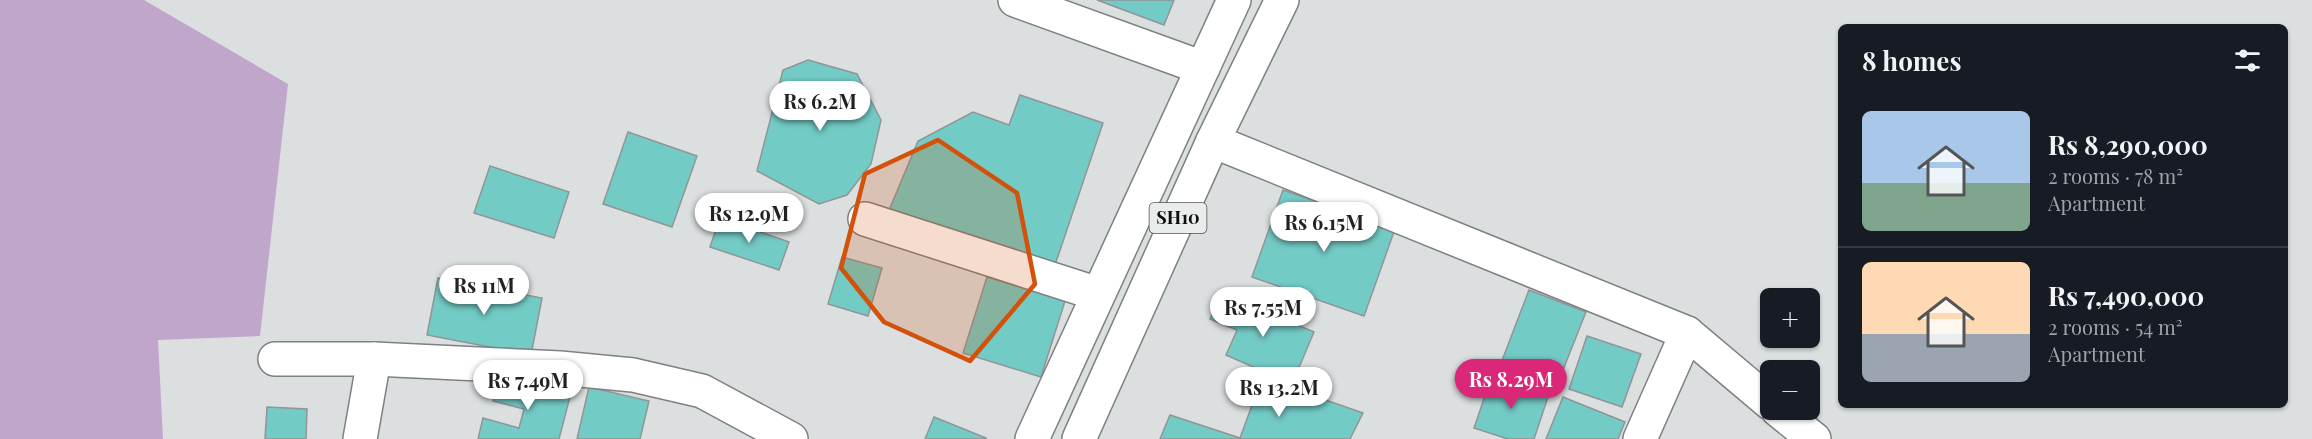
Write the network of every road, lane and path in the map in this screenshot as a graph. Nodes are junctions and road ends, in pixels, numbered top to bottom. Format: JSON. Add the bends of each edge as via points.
{"nodes":[{"id":1,"x":1015,"y":0,"type":"edge"},
{"id":2,"x":1234,"y":0,"type":"edge"},
{"id":3,"x":1282,"y":0,"type":"edge"},
{"id":4,"x":1203,"y":68,"type":"junction"},
{"id":5,"x":1213,"y":141,"type":"junction"},
{"id":6,"x":865,"y":219,"type":"dead end"},
{"id":7,"x":1098,"y":294,"type":"junction"},
{"id":8,"x":1686,"y":333,"type":"junction"},
{"id":9,"x":275,"y":358,"type":"dead end"},
{"id":10,"x":374,"y":359,"type":"junction"},
{"id":11,"x":1760,"y":395,"type":"edge"},
{"id":12,"x":1790,"y":420,"type":"edge"},
{"id":13,"x":360,"y":439,"type":"edge"},
{"id":14,"x":791,"y":439,"type":"edge"},
{"id":15,"x":1032,"y":439,"type":"edge"},
{"id":16,"x":1079,"y":439,"type":"edge"},
{"id":17,"x":1640,"y":439,"type":"edge"},
{"id":18,"x":1814,"y":439,"type":"edge"}],
"edges":[{"from":1,"to":4,"type":"street"},
{"from":2,"to":4,"type":"street","number":"SH10"},
{"from":3,"to":5,"type":"street","number":"SH10"},
{"from":4,"to":7,"type":"street","number":"SH10"},
{"from":5,"to":8,"type":"street"},
{"from":5,"to":16,"type":"street","number":"SH10"},
{"from":6,"to":7,"type":"street"},
{"from":7,"to":15,"type":"street","number":"SH10"},
{"from":8,"to":11,"type":"street"},
{"from":8,"to":17,"type":"street"},
{"from":9,"to":10,"type":"street"},
{"from":10,"to":13,"type":"street"},
{"from":10,"to":14,"type":"street","via":[[633,375],[702,391]]},
{"from":12,"to":18,"type":"street"}]}
